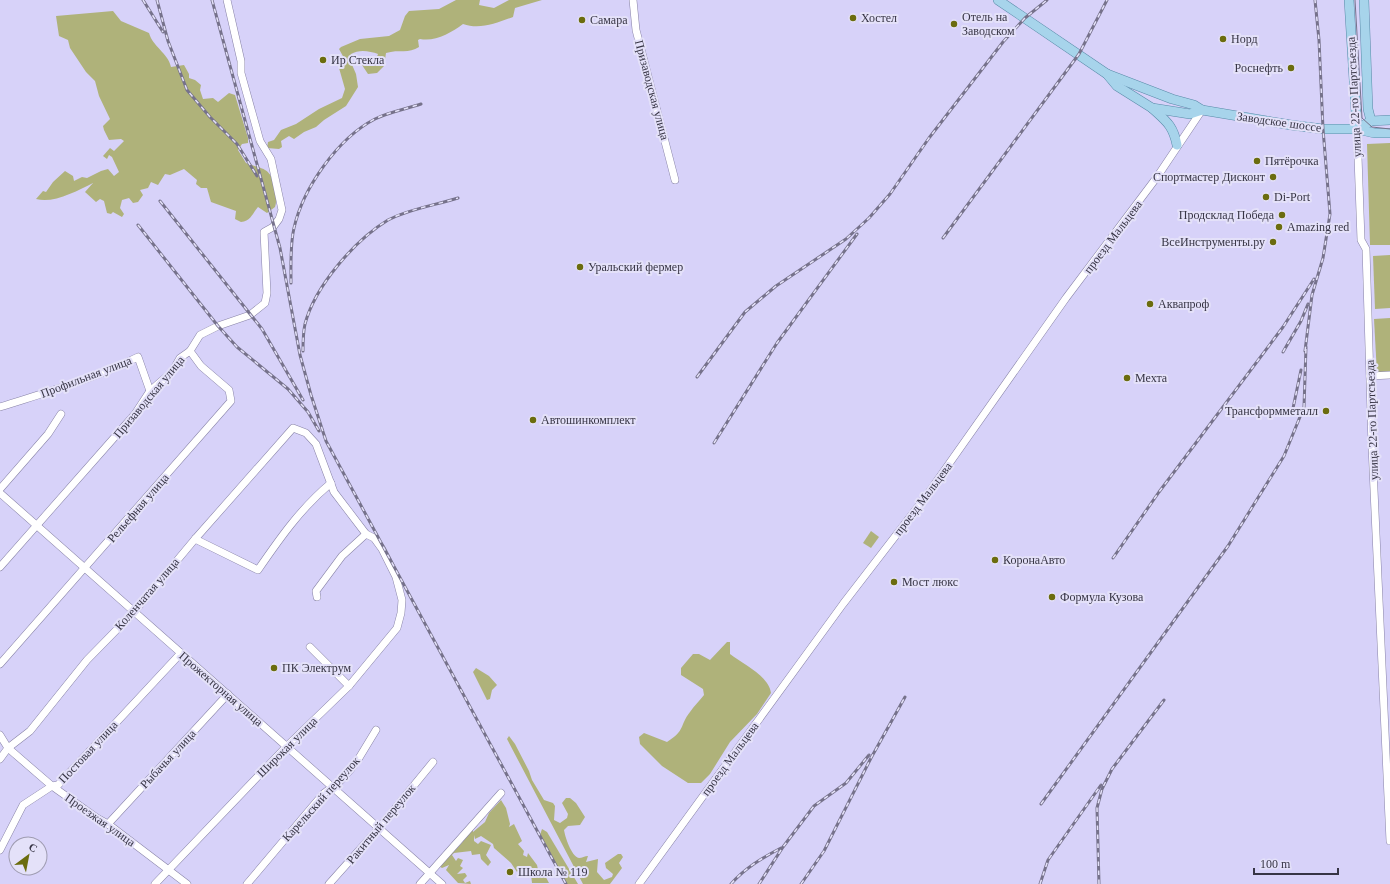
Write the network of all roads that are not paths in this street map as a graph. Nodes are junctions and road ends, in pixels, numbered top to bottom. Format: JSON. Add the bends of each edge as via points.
{"nodes":[{"id":1,"x":227,"y":0,"type":"edge"},
{"id":2,"x":632,"y":0,"type":"edge"},
{"id":3,"x":998,"y":0,"type":"edge"},
{"id":4,"x":1349,"y":0,"type":"edge"},
{"id":5,"x":1364,"y":0,"type":"edge"},
{"id":6,"x":1107,"y":74,"type":"junction"},
{"id":7,"x":1152,"y":108,"type":"junction"},
{"id":8,"x":1202,"y":110,"type":"junction"},
{"id":9,"x":1390,"y":120,"type":"edge"},
{"id":10,"x":1371,"y":121,"type":"junction"},
{"id":11,"x":1357,"y":129,"type":"junction"},
{"id":12,"x":1390,"y":133,"type":"edge"},
{"id":13,"x":1177,"y":145,"type":"junction"},
{"id":14,"x":675,"y":180,"type":"dead end"},
{"id":15,"x":190,"y":350,"type":"junction"},
{"id":16,"x":1390,"y":375,"type":"edge"},
{"id":17,"x":1370,"y":376,"type":"junction"},
{"id":18,"x":150,"y":391,"type":"junction"},
{"id":19,"x":0,"y":407,"type":"edge"},
{"id":20,"x":61,"y":414,"type":"dead end"},
{"id":21,"x":331,"y":484,"type":"junction"},
{"id":22,"x":0,"y":489,"type":"edge"},
{"id":23,"x":0,"y":493,"type":"edge"},
{"id":24,"x":37,"y":526,"type":"junction"},
{"id":25,"x":366,"y":534,"type":"junction"},
{"id":26,"x":195,"y":539,"type":"junction"},
{"id":27,"x":0,"y":567,"type":"edge"},
{"id":28,"x":85,"y":568,"type":"junction"},
{"id":29,"x":317,"y":597,"type":"dead end"},
{"id":30,"x":134,"y":612,"type":"junction"},
{"id":31,"x":310,"y":647,"type":"dead end"},
{"id":32,"x":181,"y":653,"type":"junction"},
{"id":33,"x":0,"y":664,"type":"edge"},
{"id":34,"x":349,"y":686,"type":"junction"},
{"id":35,"x":228,"y":694,"type":"junction"},
{"id":36,"x":376,"y":730,"type":"dead end"},
{"id":37,"x":0,"y":735,"type":"edge"},
{"id":38,"x":287,"y":746,"type":"junction"},
{"id":39,"x":8,"y":748,"type":"junction"},
{"id":40,"x":0,"y":759,"type":"edge"},
{"id":41,"x":433,"y":762,"type":"dead end"},
{"id":42,"x":52,"y":786,"type":"junction"},
{"id":43,"x":332,"y":786,"type":"junction"},
{"id":44,"x":500,"y":793,"type":"dead end"},
{"id":45,"x":108,"y":824,"type":"junction"},
{"id":46,"x":379,"y":828,"type":"junction"},
{"id":47,"x":1390,"y":841,"type":"edge"},
{"id":48,"x":0,"y":850,"type":"edge"},
{"id":49,"x":168,"y":870,"type":"junction"},
{"id":50,"x":430,"y":873,"type":"junction"},
{"id":51,"x":155,"y":884,"type":"edge"},
{"id":52,"x":187,"y":884,"type":"edge"},
{"id":53,"x":247,"y":884,"type":"edge"},
{"id":54,"x":329,"y":884,"type":"edge"},
{"id":55,"x":420,"y":884,"type":"edge"},
{"id":56,"x":442,"y":884,"type":"edge"},
{"id":57,"x":639,"y":884,"type":"edge"}],
"edges":[{"from":1,"to":15,"type":"street","name":"Призаводская улица","via":[[242,61],[241,73],[260,141],[272,159],[282,210],[273,227],[264,232],[267,293],[265,303],[250,315],[200,335]]},
{"from":2,"to":14,"type":"street","name":"Призаводская улица","via":[[636,30]]},
{"from":3,"to":6,"type":"main road","name":"Заводское шоссе"},
{"from":4,"to":11,"type":"main road","name":"улица 22-го Партсъезда"},
{"from":5,"to":10,"type":"main road","name":"улица 22-го Партсъезда","via":[[1368,109]]},
{"from":6,"to":7,"type":"main road","name":"Заводское шоссе","via":[[1117,86]]},
{"from":6,"to":8,"type":"main road","name":"Заводское шоссе"},
{"from":7,"to":8,"type":"main road","name":"Заводское шоссе","via":[[1190,114]]},
{"from":7,"to":13,"type":"main road","via":[[1170,124]]},
{"from":8,"to":11,"type":"main road","name":"Заводское шоссе","via":[[1323,129]]},
{"from":8,"to":13,"type":"street","name":"проезд Мальцева"},
{"from":9,"to":10,"type":"main road","name":"Заводское шоссе"},
{"from":10,"to":11,"type":"main road","name":"Заводское шоссе"},
{"from":11,"to":12,"type":"main road","name":"Заводское шоссе"},
{"from":11,"to":17,"type":"street","name":"улица 22-го Партсъезда","via":[[1362,240],[1366,248]]},
{"from":13,"to":57,"type":"street","name":"проезд Мальцева","via":[[1157,177],[1066,298],[927,495],[843,604]]},
{"from":15,"to":18,"type":"street","name":"Призаводская улица","via":[[180,358],[172,372]]},
{"from":15,"to":28,"type":"street","name":"Рельефная улица","via":[[201,366],[229,390],[231,401]]},
{"from":16,"to":17,"type":"street"},
{"from":17,"to":47,"type":"street","name":"улица 22-го Партсъезда"},
{"from":18,"to":19,"type":"street","name":"Профильная улица","via":[[138,357],[112,370]]},
{"from":18,"to":24,"type":"street","name":"Призаводская улица","via":[[135,414]]},
{"from":20,"to":22,"type":"street","via":[[48,434]]},
{"from":21,"to":25,"type":"street","via":[[334,492]]},
{"from":21,"to":26,"type":"street","via":[[311,499],[258,570]]},
{"from":21,"to":26,"type":"street","name":"Коленчатая улица","via":[[316,444],[306,433],[293,428]]},
{"from":23,"to":24,"type":"street","name":"Прожекторная улица"},
{"from":24,"to":27,"type":"street","name":"Призаводская улица"},
{"from":24,"to":28,"type":"street","name":"Прожекторная улица"},
{"from":25,"to":29,"type":"street","via":[[342,556],[316,591]]},
{"from":25,"to":34,"type":"street","name":"Широкая улица","via":[[374,538],[390,563],[402,600],[401,613],[397,628]]},
{"from":26,"to":30,"type":"street","name":"Коленчатая улица"},
{"from":28,"to":30,"type":"street","name":"Прожекторная улица"},
{"from":28,"to":33,"type":"street","name":"Рельефная улица"},
{"from":30,"to":32,"type":"street","name":"Прожекторная улица"},
{"from":30,"to":39,"type":"street","name":"Коленчатая улица","via":[[87,660],[30,731]]},
{"from":31,"to":34,"type":"street"},
{"from":32,"to":35,"type":"street","name":"Прожекторная улица"},
{"from":32,"to":42,"type":"street","name":"Постовая улица","via":[[58,785]]},
{"from":34,"to":38,"type":"street","name":"Широкая улица"},
{"from":35,"to":38,"type":"street","name":"Прожекторная улица"},
{"from":35,"to":45,"type":"street","name":"Рыбачья улица"},
{"from":36,"to":43,"type":"street","name":"Карельский переулок","via":[[360,758],[340,781]]},
{"from":37,"to":39,"type":"street","name":"Проезжая улица"},
{"from":38,"to":43,"type":"street","name":"Прожекторная улица"},
{"from":38,"to":49,"type":"street","name":"Широкая улица"},
{"from":39,"to":40,"type":"street","name":"Коленчатая улица"},
{"from":39,"to":42,"type":"street","name":"Проезжая улица"},
{"from":41,"to":46,"type":"street","name":"Ракитный переулок"},
{"from":42,"to":45,"type":"street","name":"Проезжая улица"},
{"from":42,"to":48,"type":"street","name":"Постовая улица","via":[[23,805]]},
{"from":43,"to":46,"type":"street","name":"Прожекторная улица"},
{"from":43,"to":53,"type":"street","name":"Карельский переулок"},
{"from":44,"to":50,"type":"street"},
{"from":45,"to":49,"type":"street","name":"Проезжая улица"},
{"from":46,"to":50,"type":"street","name":"Прожекторная улица"},
{"from":46,"to":54,"type":"street","name":"Ракитный переулок"},
{"from":49,"to":51,"type":"street","name":"Широкая улица"},
{"from":49,"to":52,"type":"street","name":"Проезжая улица"},
{"from":50,"to":55,"type":"street"},
{"from":50,"to":56,"type":"street","name":"Прожекторная улица"}]}
